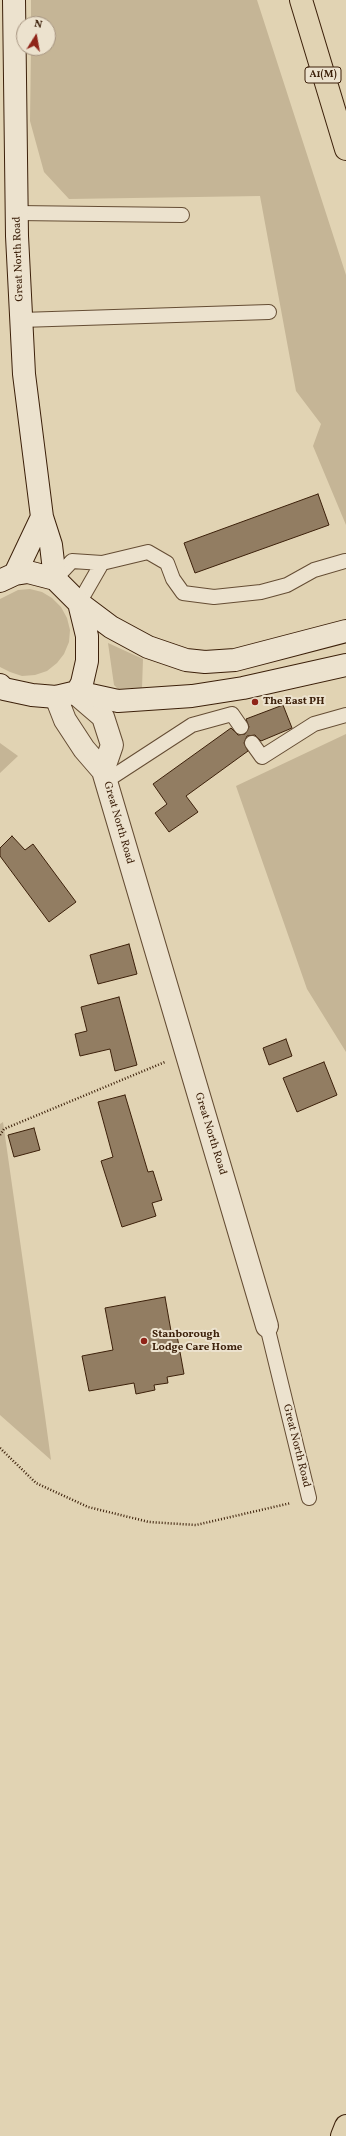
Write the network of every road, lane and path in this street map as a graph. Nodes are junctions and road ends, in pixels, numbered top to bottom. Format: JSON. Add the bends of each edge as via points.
{"nodes":[{"id":1,"x":14,"y":0,"type":"edge"},
{"id":2,"x":302,"y":0,"type":"edge"},
{"id":3,"x":346,"y":149,"type":"edge"},
{"id":4,"x":17,"y":213,"type":"junction"},
{"id":5,"x":182,"y":215,"type":"dead end"},
{"id":6,"x":269,"y":312,"type":"dead end"},
{"id":7,"x":21,"y":320,"type":"junction"},
{"id":8,"x":42,"y":517,"type":"junction"},
{"id":9,"x":345,"y":561,"type":"dead end"},
{"id":10,"x":102,"y":563,"type":"junction"},
{"id":11,"x":8,"y":577,"type":"edge"},
{"id":12,"x":55,"y":579,"type":"junction"},
{"id":13,"x":79,"y":603,"type":"junction"},
{"id":14,"x":346,"y":631,"type":"edge"},
{"id":15,"x":346,"y":665,"type":"edge"},
{"id":16,"x":1,"y":688,"type":"edge"},
{"id":17,"x":69,"y":694,"type":"junction"},
{"id":18,"x":346,"y":715,"type":"edge"},
{"id":19,"x":241,"y":726,"type":"dead end"},
{"id":20,"x":252,"y":743,"type":"dead end"},
{"id":21,"x":104,"y":776,"type":"junction"},
{"id":22,"x":186,"y":1053,"type":"junction"},
{"id":23,"x":0,"y":1136,"type":"edge"},
{"id":24,"x":267,"y":1326,"type":"joint"},
{"id":25,"x":0,"y":1448,"type":"edge"},
{"id":26,"x":309,"y":1498,"type":"joint"},
{"id":27,"x":346,"y":2126,"type":"edge"},
{"id":28,"x":342,"y":2136,"type":"edge"}],
"edges":[{"from":1,"to":4,"type":"main road","name":"Great North Road"},
{"from":2,"to":3,"type":"highway","number":"A1(M)"},
{"from":4,"to":5,"type":"lane"},
{"from":4,"to":7,"type":"main road","name":"Great North Road"},
{"from":6,"to":7,"type":"lane"},
{"from":7,"to":8,"type":"main road","name":"Great North Road","via":[[24,374]]},
{"from":8,"to":11,"type":"main road"},
{"from":8,"to":12,"type":"main road","name":"Great North Road","via":[[51,545]]},
{"from":9,"to":10,"type":"lane","via":[[314,570],[287,585],[261,592],[214,597],[183,593],[173,579],[167,563],[148,552]]},
{"from":10,"to":12,"type":"lane","via":[[72,561]]},
{"from":10,"to":13,"type":"lane"},
{"from":11,"to":12,"type":"main road","via":[[28,572]]},
{"from":12,"to":13,"type":"main road"},
{"from":13,"to":14,"type":"main road","via":[[111,627],[148,647],[186,660],[205,662],[235,660]]},
{"from":13,"to":17,"type":"main road","via":[[87,636],[87,661],[82,682]]},
{"from":15,"to":17,"type":"main road","via":[[243,688],[192,696],[118,701]]},
{"from":16,"to":17,"type":"main road","via":[[32,695]]},
{"from":17,"to":21,"type":"main road","name":"Great North Road","via":[[65,720]]},
{"from":17,"to":21,"type":"main road","name":"Great North Road","via":[[103,717],[112,745]]},
{"from":18,"to":20,"type":"lane","via":[[314,724],[262,757]]},
{"from":19,"to":21,"type":"lane","via":[[232,714],[192,725]]},
{"from":21,"to":22,"type":"main road","name":"Great North Road"},
{"from":22,"to":23,"type":"path","via":[[4,1129]]},
{"from":22,"to":24,"type":"main road","name":"Great North Road"},
{"from":24,"to":26,"type":"lane","name":"Great North Road"},
{"from":25,"to":26,"type":"path","via":[[36,1483],[88,1507],[149,1522],[196,1525]]},
{"from":27,"to":28,"type":"highway"}]}
